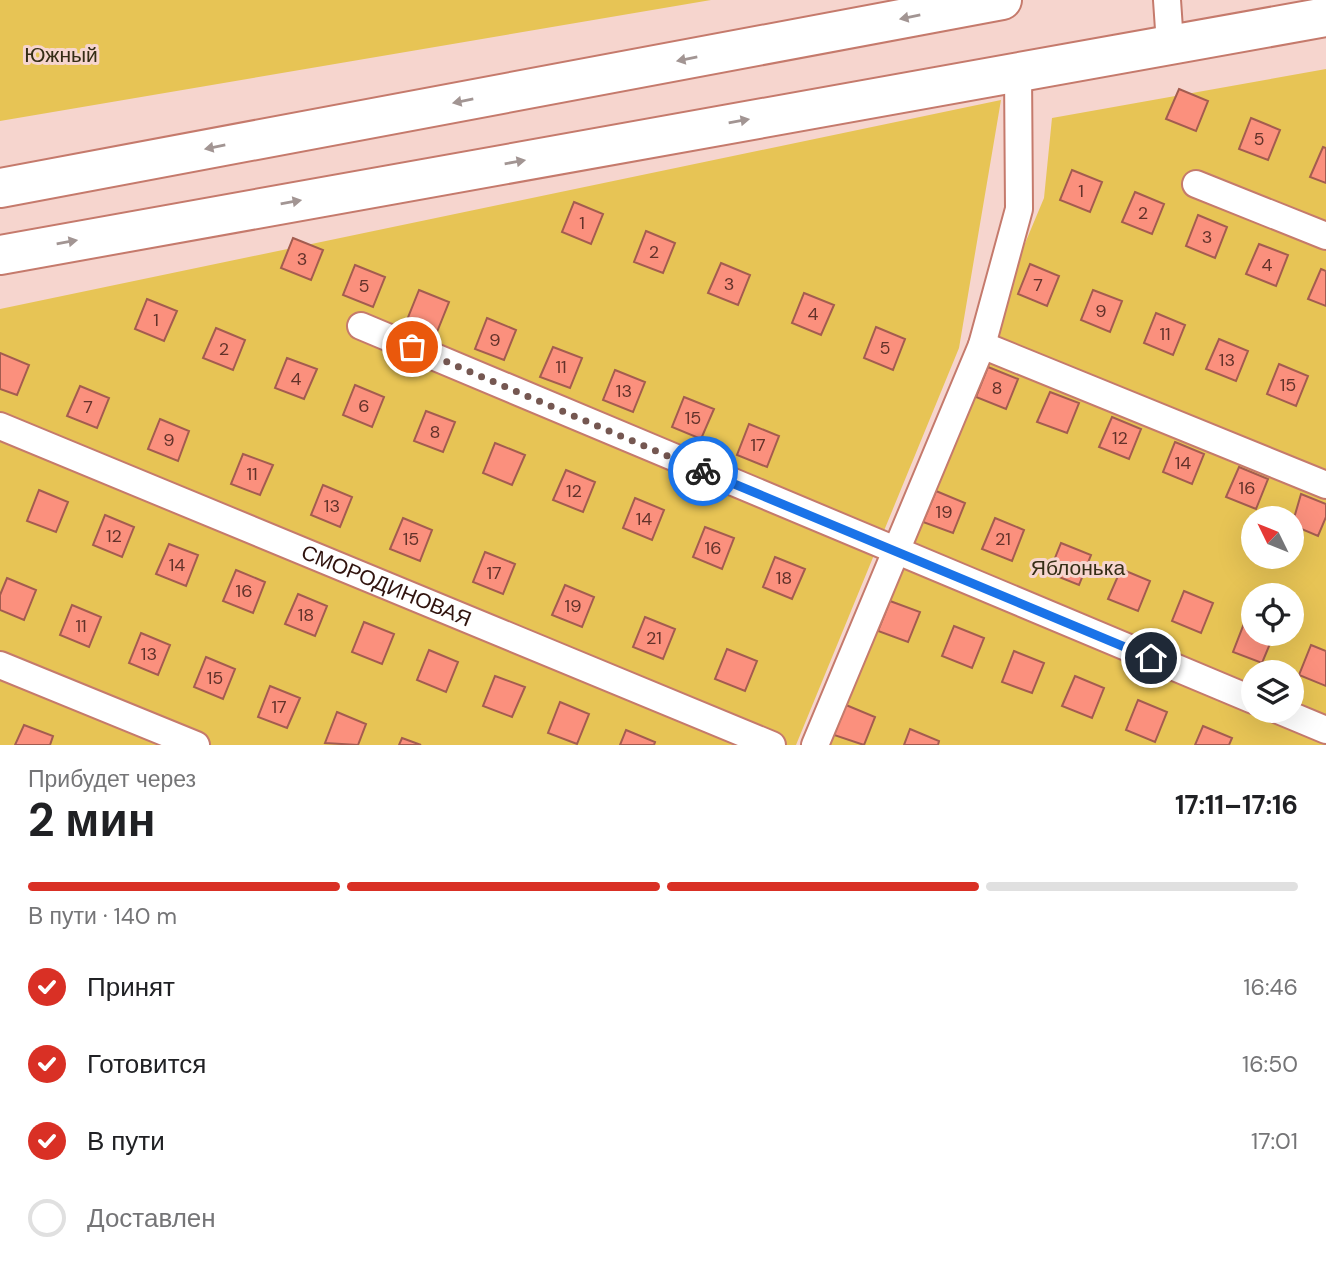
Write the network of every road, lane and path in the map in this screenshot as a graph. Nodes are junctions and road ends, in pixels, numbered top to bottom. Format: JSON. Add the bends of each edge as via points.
{"nodes":[{"id":1,"x":1002,"y":0,"type":"edge"},
{"id":2,"x":1167,"y":0,"type":"edge"},
{"id":3,"x":1326,"y":17,"type":"edge"},
{"id":4,"x":1170,"y":44,"type":"junction"},
{"id":5,"x":1018,"y":71,"type":"junction"},
{"id":6,"x":1196,"y":184,"type":"dead end"},
{"id":7,"x":0,"y":188,"type":"edge"},
{"id":8,"x":1326,"y":236,"type":"edge"},
{"id":9,"x":0,"y":255,"type":"edge"},
{"id":10,"x":361,"y":326,"type":"dead end"},
{"id":11,"x":982,"y":345,"type":"junction"},
{"id":12,"x":0,"y":426,"type":"edge"},
{"id":13,"x":1326,"y":485,"type":"edge"},
{"id":14,"x":895,"y":552,"type":"junction"},
{"id":15,"x":0,"y":665,"type":"edge"},
{"id":16,"x":1241,"y":695,"type":"edge"},
{"id":17,"x":1304,"y":721,"type":"edge"},
{"id":18,"x":1326,"y":730,"type":"edge"},
{"id":19,"x":196,"y":745,"type":"edge"},
{"id":20,"x":772,"y":745,"type":"edge"},
{"id":21,"x":815,"y":745,"type":"edge"}],
"edges":[{"from":1,"to":7,"type":"main road","one_way":true},
{"from":2,"to":4,"type":"street"},
{"from":3,"to":4,"type":"main road"},
{"from":4,"to":5,"type":"main road"},
{"from":9,"to":5,"type":"main road","one_way":true},
{"from":5,"to":11,"type":"street","via":[[1019,209]]},
{"from":6,"to":8,"type":"street"},
{"from":10,"to":14,"type":"street"},
{"from":11,"to":13,"type":"street"},
{"from":11,"to":14,"type":"street"},
{"from":12,"to":20,"type":"street","name":"СМОРОДИНОВАЯ"},
{"from":14,"to":16,"type":"street"},
{"from":14,"to":21,"type":"street"},
{"from":15,"to":19,"type":"street"},
{"from":17,"to":18,"type":"street"}]}
